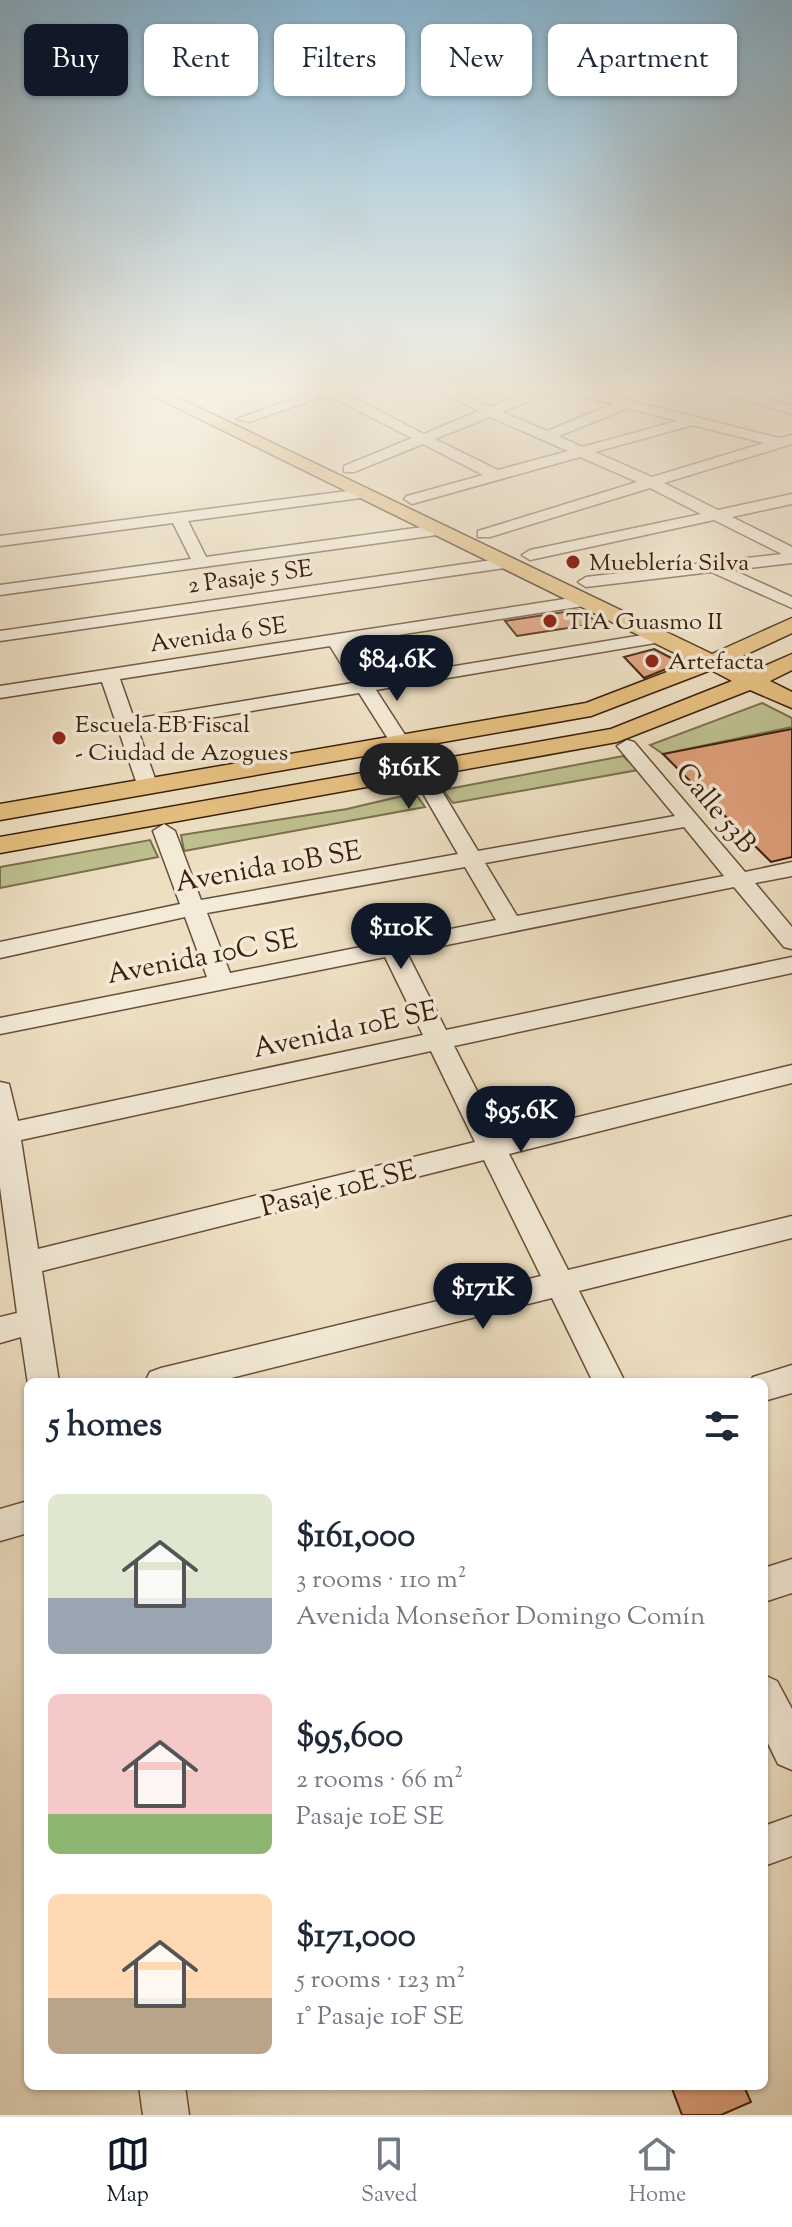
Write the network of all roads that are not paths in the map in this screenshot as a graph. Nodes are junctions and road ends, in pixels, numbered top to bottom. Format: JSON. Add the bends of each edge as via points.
{"nodes":[{"id":1,"x":346,"y":486,"type":"edge"},
{"id":2,"x":384,"y":486,"type":"edge"},
{"id":3,"x":461,"y":486,"type":"edge"},
{"id":4,"x":643,"y":486,"type":"edge"},
{"id":5,"x":658,"y":486,"type":"edge"},
{"id":6,"x":363,"y":494,"type":"junction"},
{"id":7,"x":412,"y":499,"type":"junction"},
{"id":8,"x":792,"y":499,"type":"edge"},
{"id":9,"x":718,"y":514,"type":"junction"},
{"id":10,"x":178,"y":518,"type":"junction"},
{"id":11,"x":437,"y":530,"type":"junction"},
{"id":12,"x":484,"y":534,"type":"junction"},
{"id":13,"x":0,"y":541,"type":"edge"},
{"id":14,"x":530,"y":555,"type":"junction"},
{"id":15,"x":792,"y":556,"type":"edge"},
{"id":16,"x":201,"y":562,"type":"junction"},
{"id":17,"x":506,"y":563,"type":"junction"},
{"id":18,"x":712,"y":566,"type":"junction"},
{"id":19,"x":0,"y":590,"type":"edge"},
{"id":20,"x":585,"y":591,"type":"junction"},
{"id":21,"x":792,"y":603,"type":"edge"},
{"id":22,"x":792,"y":625,"type":"edge"},
{"id":23,"x":0,"y":636,"type":"edge"},
{"id":24,"x":661,"y":637,"type":"junction"},
{"id":25,"x":336,"y":641,"type":"junction"},
{"id":26,"x":792,"y":643,"type":"edge"},
{"id":27,"x":765,"y":674,"type":"edge"},
{"id":28,"x":109,"y":675,"type":"junction"},
{"id":29,"x":365,"y":687,"type":"junction"},
{"id":30,"x":0,"y":692,"type":"edge"},
{"id":31,"x":126,"y":726,"type":"junction"},
{"id":32,"x":399,"y":741,"type":"junction"},
{"id":33,"x":627,"y":746,"type":"junction"},
{"id":34,"x":486,"y":765,"type":"junction"},
{"id":35,"x":427,"y":783,"type":"junction"},
{"id":36,"x":148,"y":787,"type":"junction"},
{"id":37,"x":0,"y":812,"type":"edge"},
{"id":38,"x":689,"y":820,"type":"junction"},
{"id":39,"x":0,"y":827,"type":"edge"},
{"id":40,"x":164,"y":831,"type":"junction"},
{"id":41,"x":0,"y":845,"type":"edge"},
{"id":42,"x":0,"y":859,"type":"edge"},
{"id":43,"x":472,"y":859,"type":"junction"},
{"id":44,"x":792,"y":869,"type":"edge"},
{"id":45,"x":739,"y":880,"type":"junction"},
{"id":46,"x":195,"y":908,"type":"junction"},
{"id":47,"x":510,"y":925,"type":"junction"},
{"id":48,"x":792,"y":942,"type":"edge"},
{"id":49,"x":392,"y":948,"type":"junction"},
{"id":50,"x":0,"y":950,"type":"edge"},
{"id":51,"x":792,"y":965,"type":"edge"},
{"id":52,"x":221,"y":982,"type":"junction"},
{"id":53,"x":0,"y":1026,"type":"edge"},
{"id":54,"x":436,"y":1042,"type":"junction"},
{"id":55,"x":792,"y":1074,"type":"edge"},
{"id":56,"x":0,"y":1091,"type":"edge"},
{"id":57,"x":6,"y":1133,"type":"junction"},
{"id":58,"x":490,"y":1149,"type":"junction"},
{"id":59,"x":792,"y":1227,"type":"edge"},
{"id":60,"x":24,"y":1264,"type":"junction"},
{"id":61,"x":557,"y":1285,"type":"junction"},
{"id":62,"x":33,"y":1321,"type":"junction"},
{"id":63,"x":0,"y":1330,"type":"edge"},
{"id":64,"x":42,"y":1378,"type":"edge"},
{"id":65,"x":177,"y":1378,"type":"edge"},
{"id":66,"x":607,"y":1378,"type":"edge"},
{"id":67,"x":792,"y":1379,"type":"edge"},
{"id":68,"x":768,"y":1386,"type":"edge"},
{"id":69,"x":24,"y":1518,"type":"edge"},
{"id":70,"x":0,"y":1525,"type":"edge"},
{"id":71,"x":792,"y":1576,"type":"edge"},
{"id":72,"x":768,"y":1584,"type":"edge"},
{"id":73,"x":768,"y":1702,"type":"edge"},
{"id":74,"x":792,"y":1750,"type":"edge"},
{"id":75,"x":792,"y":1836,"type":"edge"},
{"id":76,"x":768,"y":1845,"type":"edge"},
{"id":77,"x":163,"y":2090,"type":"edge"},
{"id":78,"x":166,"y":2115,"type":"edge"}],
"edges":[{"from":1,"to":6,"type":"main road"},
{"from":2,"to":7,"type":"main road"},
{"from":3,"to":7,"type":"street"},
{"from":4,"to":12,"type":"street"},
{"from":5,"to":9,"type":"street"},
{"from":6,"to":10,"type":"street"},
{"from":6,"to":11,"type":"main road"},
{"from":7,"to":12,"type":"main road"},
{"from":8,"to":9,"type":"street"},
{"from":9,"to":14,"type":"street"},
{"from":9,"to":15,"type":"street"},
{"from":10,"to":13,"type":"street"},
{"from":10,"to":16,"type":"street"},
{"from":11,"to":16,"type":"street"},
{"from":11,"to":17,"type":"main road"},
{"from":12,"to":14,"type":"main road"},
{"from":14,"to":20,"type":"main road"},
{"from":15,"to":18,"type":"street","name":"Avenida 6 SE"},
{"from":16,"to":19,"type":"street"},
{"from":17,"to":20,"type":"main road"},
{"from":17,"to":23,"type":"street","name":"2 Pasaje 5 SE"},
{"from":18,"to":20,"type":"street","name":"Avenida 6 SE"},
{"from":18,"to":21,"type":"street"},
{"from":20,"to":24,"type":"main road"},
{"from":20,"to":25,"type":"street","name":"Avenida 6 SE"},
{"from":20,"to":27,"type":"main road"},
{"from":22,"to":27,"type":"main road"},
{"from":24,"to":27,"type":"main road"},
{"from":24,"to":29,"type":"street"},
{"from":25,"to":28,"type":"street","name":"Avenida 6 SE"},
{"from":25,"to":29,"type":"street"},
{"from":26,"to":27,"type":"main road"},
{"from":27,"to":32,"type":"main road"},
{"from":27,"to":33,"type":"main road"},
{"from":27,"to":34,"type":"main road","via":[[617,735]]},
{"from":27,"to":39,"type":"main road","via":[[605,718]]},
{"from":28,"to":30,"type":"street","name":"Avenida 6 SE"},
{"from":28,"to":31,"type":"street"},
{"from":29,"to":31,"type":"street"},
{"from":29,"to":32,"type":"street"},
{"from":31,"to":36,"type":"street"},
{"from":32,"to":36,"type":"main road"},
{"from":33,"to":34,"type":"main road"},
{"from":33,"to":38,"type":"street","name":"Calle 53B"},
{"from":34,"to":35,"type":"main road"},
{"from":34,"to":41,"type":"main road"},
{"from":35,"to":40,"type":"main road"},
{"from":35,"to":43,"type":"street"},
{"from":36,"to":37,"type":"main road"},
{"from":38,"to":43,"type":"street","name":"Avenida 10B SE"},
{"from":38,"to":45,"type":"street","name":"Calle 53B"},
{"from":40,"to":42,"type":"main road"},
{"from":40,"to":46,"type":"street"},
{"from":43,"to":46,"type":"street","name":"Avenida 10B SE"},
{"from":43,"to":47,"type":"street"},
{"from":44,"to":45,"type":"street","name":"Avenida 10C SE"},
{"from":45,"to":47,"type":"street","name":"Avenida 10C SE"},
{"from":45,"to":48,"type":"street","name":"Calle 53B"},
{"from":46,"to":50,"type":"street","name":"Avenida 10B SE"},
{"from":46,"to":52,"type":"street"},
{"from":47,"to":49,"type":"street","name":"Avenida 10C SE"},
{"from":49,"to":52,"type":"street","name":"Avenida 10C SE"},
{"from":49,"to":54,"type":"street"},
{"from":51,"to":54,"type":"street","name":"Avenida 10E SE"},
{"from":52,"to":53,"type":"street","name":"Avenida 10C SE"},
{"from":54,"to":57,"type":"street","name":"Avenida 10E SE"},
{"from":54,"to":58,"type":"street"},
{"from":55,"to":58,"type":"street","name":"Pasaje 10E SE"},
{"from":56,"to":57,"type":"street"},
{"from":57,"to":60,"type":"street"},
{"from":58,"to":60,"type":"street","name":"Pasaje 10E SE"},
{"from":58,"to":61,"type":"street"},
{"from":59,"to":61,"type":"street"},
{"from":60,"to":62,"type":"street"},
{"from":61,"to":65,"type":"street"},
{"from":61,"to":66,"type":"street"},
{"from":62,"to":63,"type":"street"},
{"from":62,"to":64,"type":"street"},
{"from":67,"to":68,"type":"street"},
{"from":69,"to":70,"type":"street"},
{"from":71,"to":72,"type":"street"},
{"from":73,"to":74,"type":"street"},
{"from":75,"to":76,"type":"street"},
{"from":77,"to":78,"type":"street"}]}
